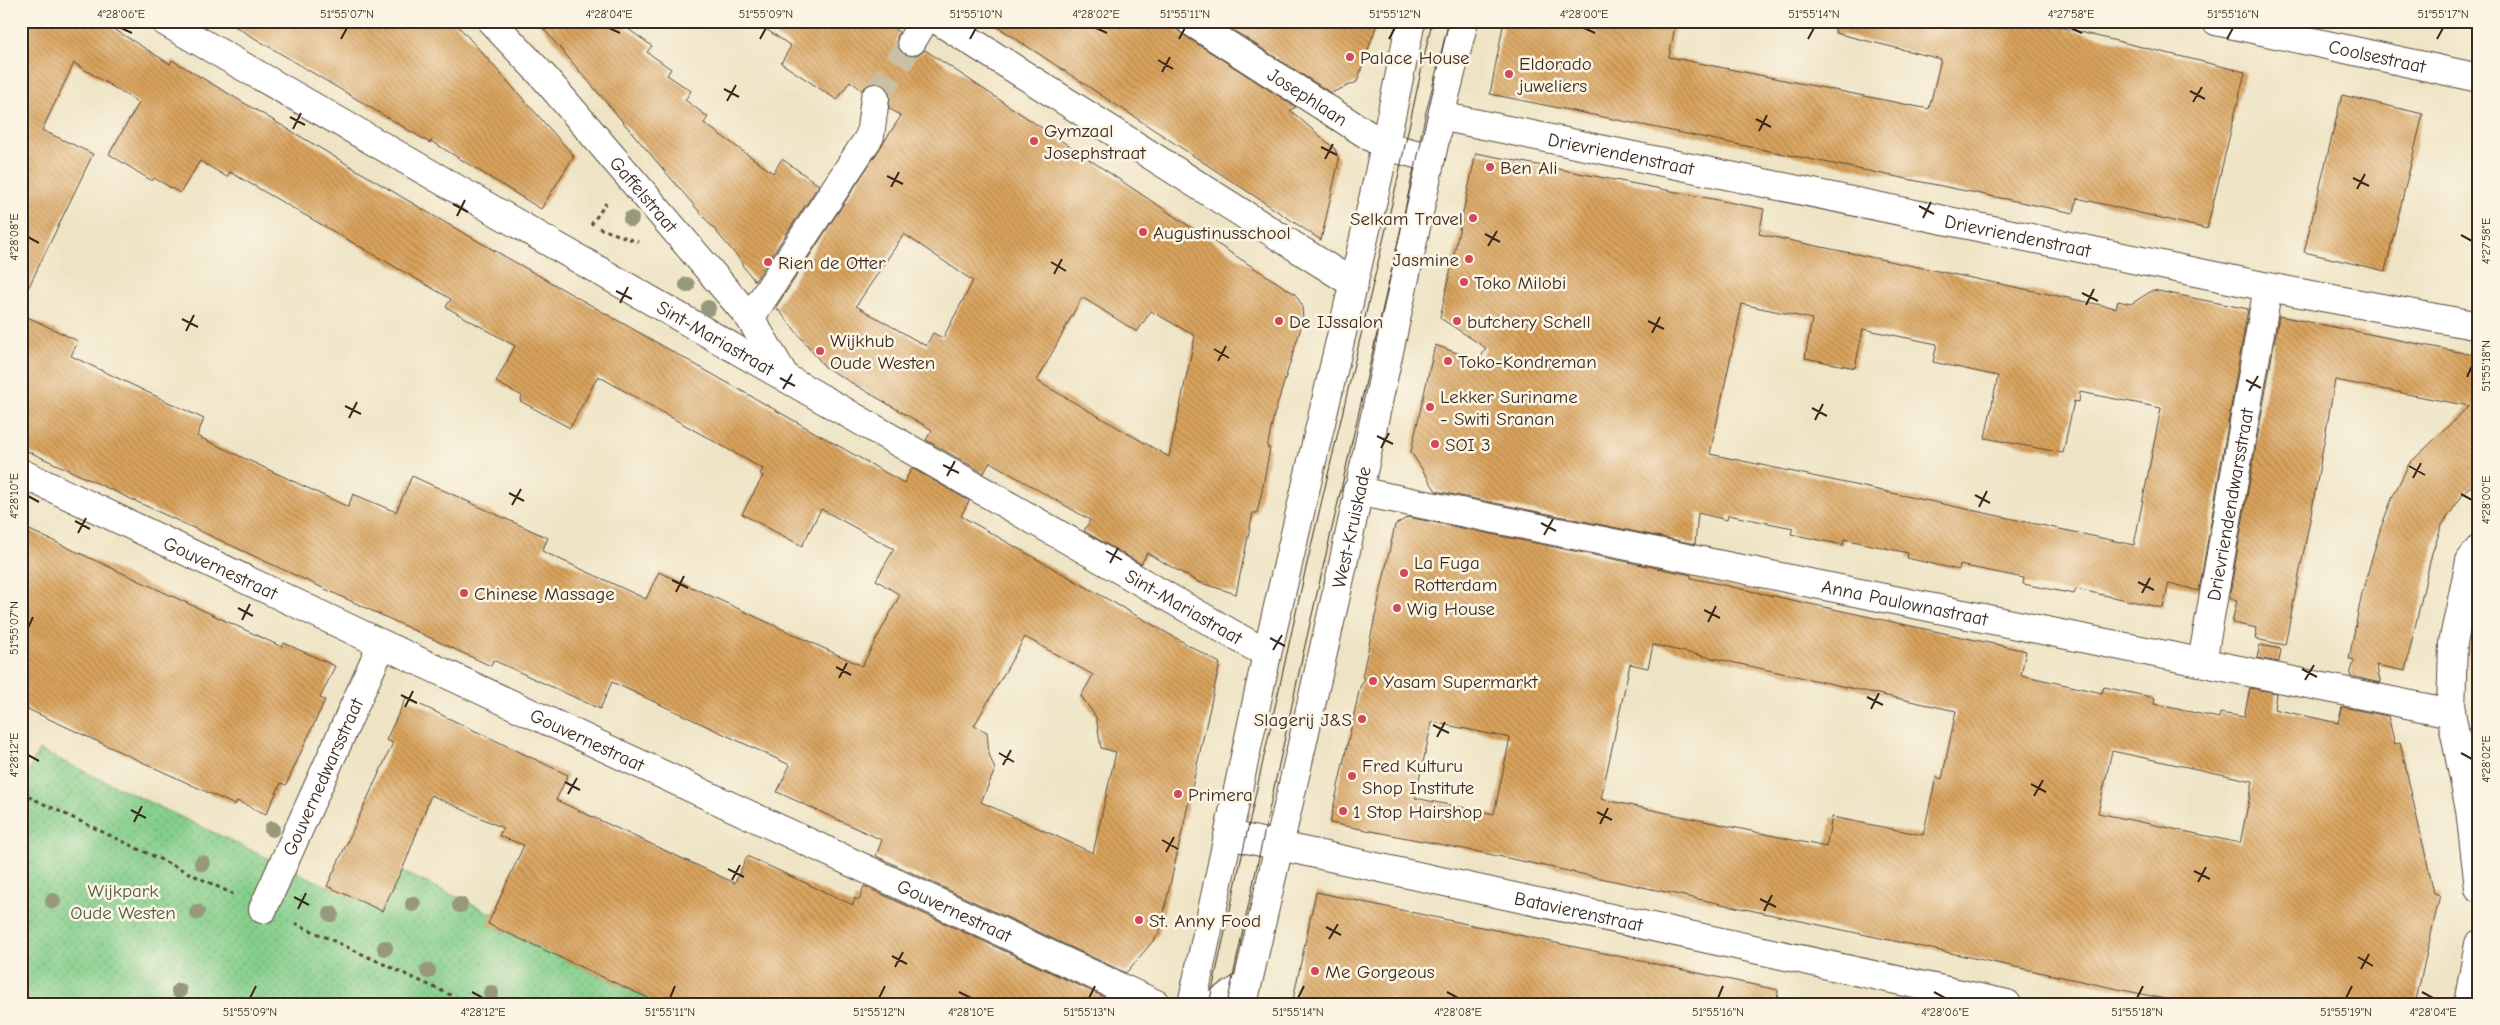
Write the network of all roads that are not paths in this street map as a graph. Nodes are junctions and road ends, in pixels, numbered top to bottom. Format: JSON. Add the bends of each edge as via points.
{"nodes":[{"id":1,"x":164,"y":21,"type":"edge"},
{"id":2,"x":491,"y":21,"type":"edge"},
{"id":3,"x":939,"y":21,"type":"edge"},
{"id":4,"x":1190,"y":21,"type":"edge"},
{"id":5,"x":1411,"y":21,"type":"edge"},
{"id":6,"x":1464,"y":21,"type":"edge"},
{"id":7,"x":2216,"y":21,"type":"edge"},
{"id":8,"x":2479,"y":78,"type":"edge"},
{"id":9,"x":874,"y":98,"type":"tunnel mouth"},
{"id":10,"x":1440,"y":116,"type":"junction"},
{"id":11,"x":1385,"y":146,"type":"junction"},
{"id":12,"x":1431,"y":158,"type":"junction"},
{"id":13,"x":1354,"y":284,"type":"junction"},
{"id":14,"x":2268,"y":287,"type":"junction"},
{"id":15,"x":750,"y":318,"type":"junction"},
{"id":16,"x":2479,"y":326,"type":"edge"},
{"id":17,"x":784,"y":377,"type":"junction"},
{"id":18,"x":21,"y":473,"type":"edge"},
{"id":19,"x":1358,"y":491,"type":"junction"},
{"id":20,"x":2479,"y":549,"type":"edge"},
{"id":21,"x":382,"y":644,"type":"junction"},
{"id":22,"x":1267,"y":654,"type":"junction"},
{"id":23,"x":2202,"y":662,"type":"junction"},
{"id":24,"x":2451,"y":713,"type":"junction"},
{"id":25,"x":1229,"y":835,"type":"junction"},
{"id":26,"x":1280,"y":846,"type":"junction"},
{"id":27,"x":2479,"y":888,"type":"edge"},
{"id":28,"x":263,"y":909,"type":"road end"},
{"id":29,"x":2479,"y":944,"type":"edge"},
{"id":30,"x":1245,"y":994,"type":"edge"},
{"id":31,"x":1926,"y":996,"type":"edge"},
{"id":32,"x":1156,"y":1004,"type":"edge"},
{"id":33,"x":1192,"y":1004,"type":"edge"},
{"id":34,"x":1215,"y":1004,"type":"edge"},
{"id":35,"x":2007,"y":1004,"type":"edge"},
{"id":36,"x":2468,"y":1004,"type":"edge"}],
"edges":[{"from":1,"to":17,"type":"street","name":"Sint-Mariastraat"},
{"from":2,"to":15,"type":"street","name":"Gaffelstraat","via":[[544,77]]},
{"from":3,"to":13,"type":"street"},
{"from":4,"to":11,"type":"street","name":"Josephlaan"},
{"from":5,"to":11,"type":"street"},
{"from":6,"to":10,"type":"street","name":"West-Kruiskade"},
{"from":7,"to":8,"type":"street","name":"Coolsestraat"},
{"from":9,"to":15,"type":"street","via":[[870,136]]},
{"from":10,"to":12,"type":"street","name":"West-Kruiskade"},
{"from":10,"to":14,"type":"street","name":"Drievriendenstraat"},
{"from":11,"to":12,"type":"street","name":"Josephlaan"},
{"from":11,"to":13,"type":"street"},
{"from":12,"to":19,"type":"street","name":"West-Kruiskade"},
{"from":13,"to":22,"type":"street"},
{"from":14,"to":16,"type":"street","name":"Drievriendenstraat"},
{"from":14,"to":23,"type":"street","name":"Drievriendendwarsstraat"},
{"from":15,"to":17,"type":"street","name":"Gaffelstraat"},
{"from":17,"to":22,"type":"street","name":"Sint-Mariastraat"},
{"from":18,"to":21,"type":"street","name":"Gouvernestraat"},
{"from":19,"to":23,"type":"street","name":"Anna Paulownastraat"},
{"from":19,"to":26,"type":"street","name":"West-Kruiskade"},
{"from":20,"to":24,"type":"street","via":[[2470,561],[2453,643]]},
{"from":21,"to":28,"type":"street","name":"Gouvernedwarsstraat"},
{"from":21,"to":32,"type":"street","name":"Gouvernestraat"},
{"from":22,"to":25,"type":"street"},
{"from":23,"to":24,"type":"street","name":"Anna Paulownastraat"},
{"from":24,"to":27,"type":"street","via":[[2470,810]]},
{"from":25,"to":26,"type":"street","name":"Batavierenstraat"},
{"from":25,"to":33,"type":"street"},
{"from":26,"to":30,"type":"street","name":"West-Kruiskade"},
{"from":26,"to":31,"type":"street","name":"Batavierenstraat"},
{"from":29,"to":36,"type":"street"},
{"from":30,"to":34,"type":"street"},
{"from":31,"to":35,"type":"street","name":"Batavierenstraat"}]}
